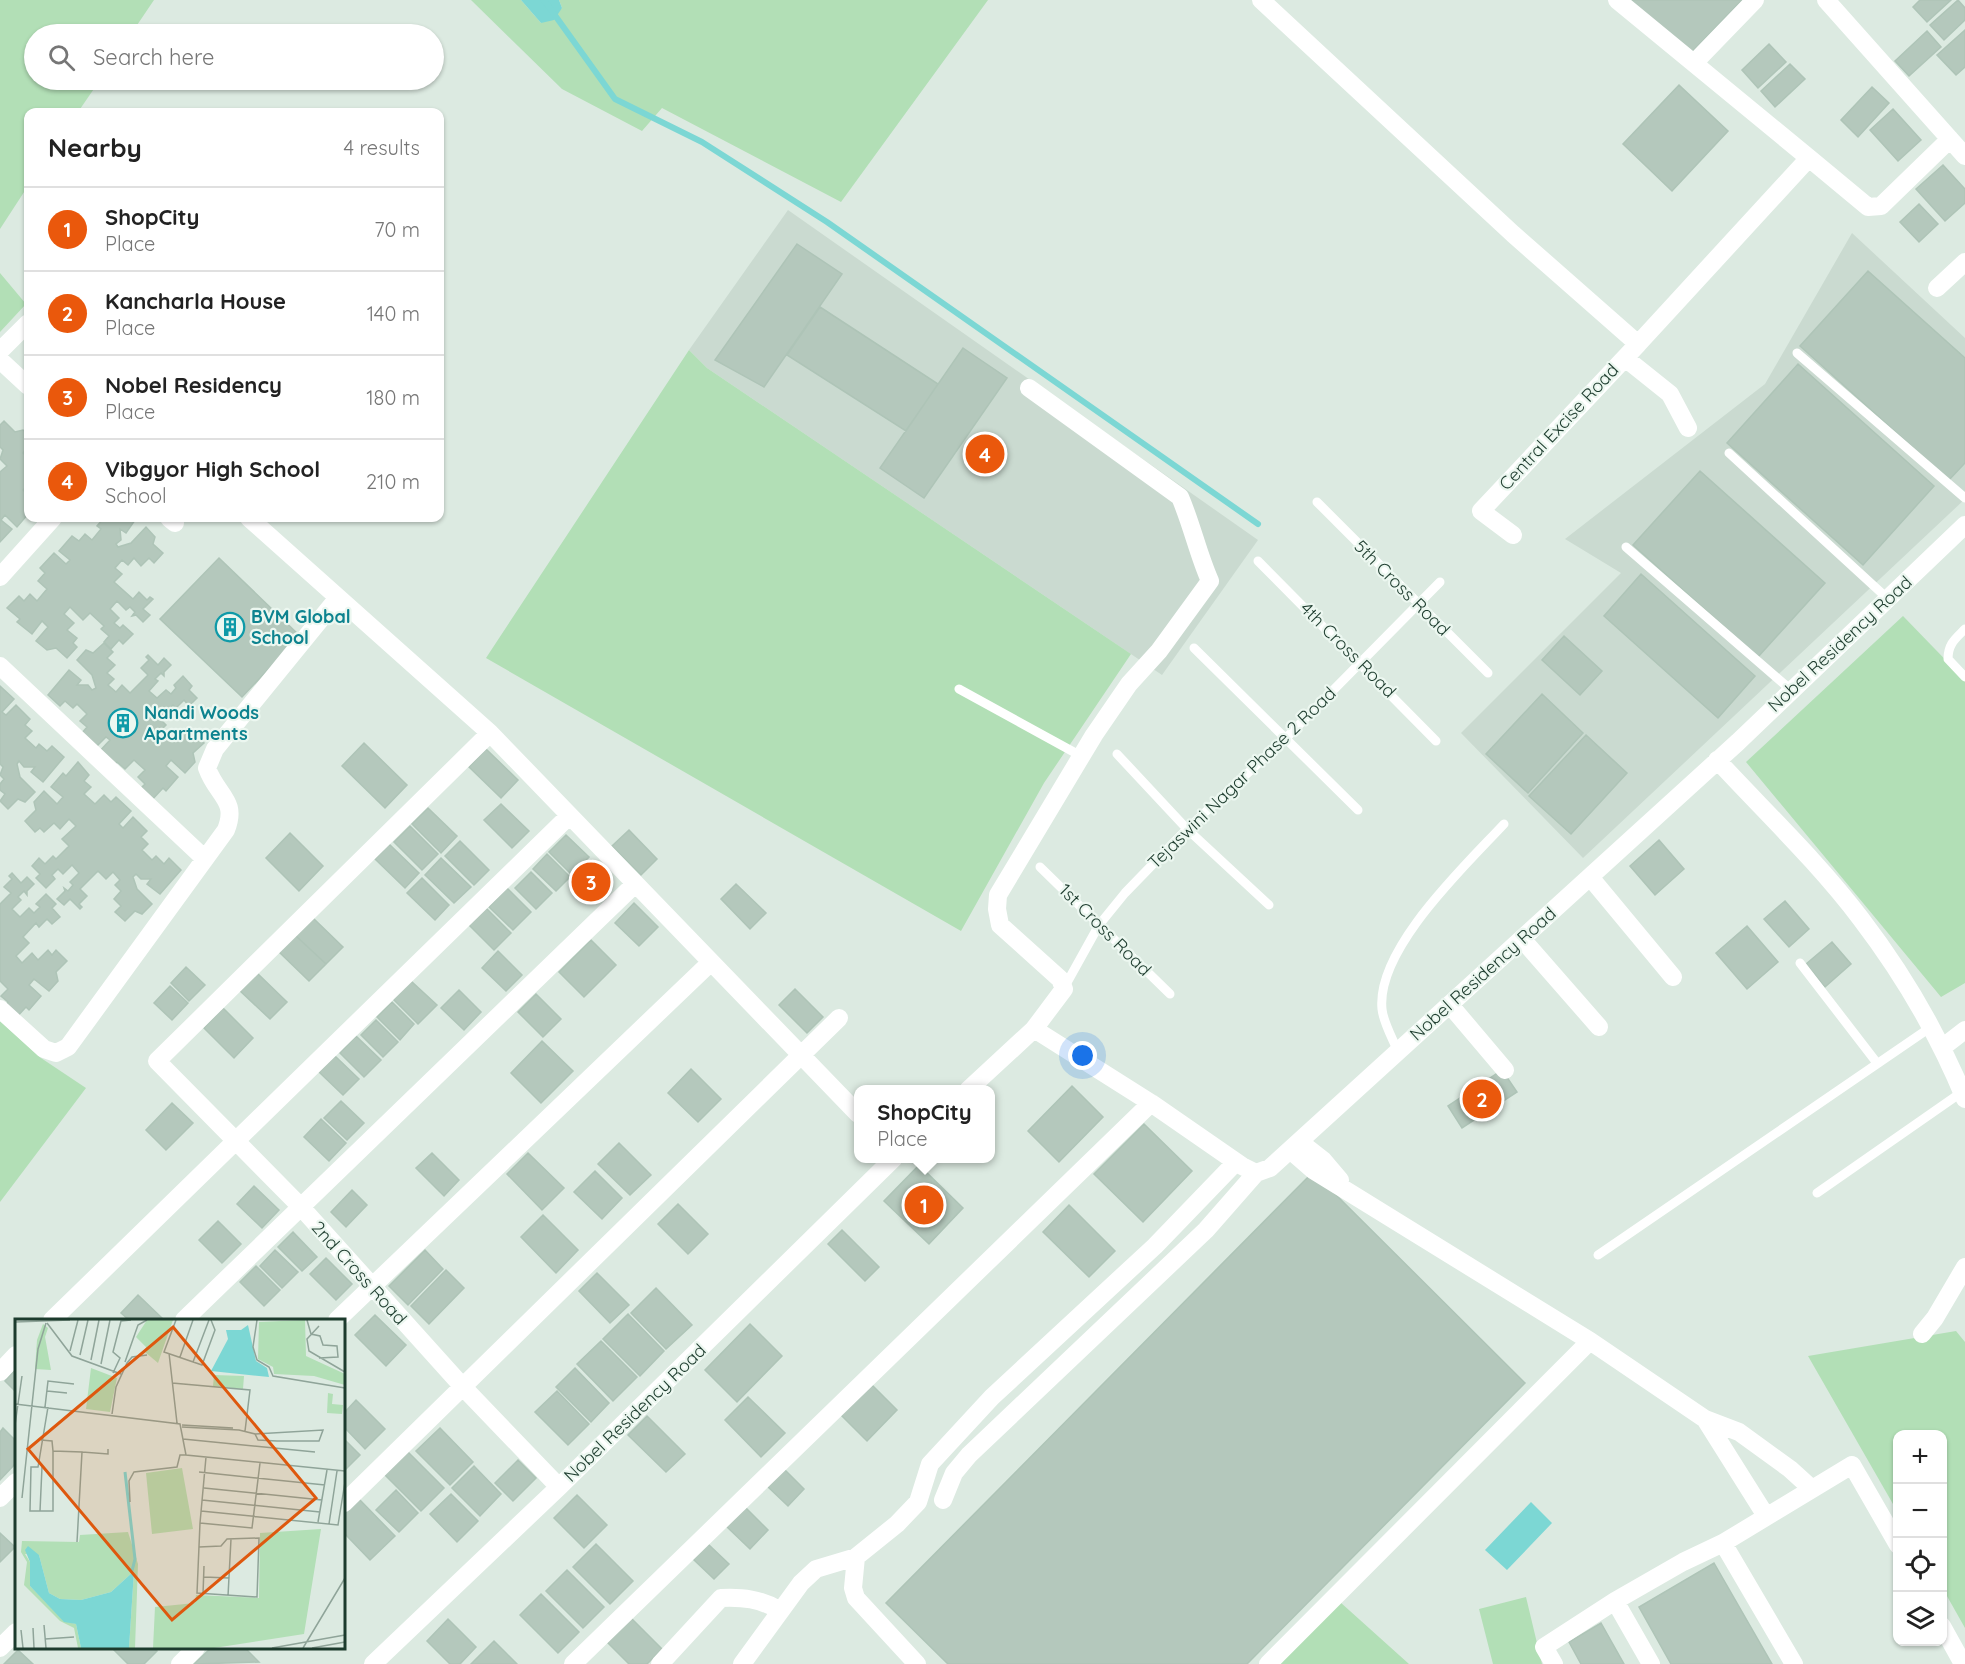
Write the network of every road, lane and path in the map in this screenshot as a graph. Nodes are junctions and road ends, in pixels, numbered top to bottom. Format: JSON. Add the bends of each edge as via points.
{"nodes":[{"id":1,"x":1261,"y":0,"type":"edge"},
{"id":2,"x":1617,"y":0,"type":"edge"},
{"id":3,"x":1755,"y":0,"type":"edge"},
{"id":4,"x":1826,"y":0,"type":"edge"},
{"id":5,"x":1695,"y":62,"type":"junction"},
{"id":6,"x":1950,"y":139,"type":"junction"},
{"id":7,"x":1965,"y":156,"type":"edge"},
{"id":8,"x":1809,"y":158,"type":"junction"},
{"id":9,"x":1965,"y":262,"type":"edge"},
{"id":10,"x":1937,"y":288,"type":"dead end"},
{"id":11,"x":24,"y":327,"type":"edge"},
{"id":12,"x":1638,"y":344,"type":"junction"},
{"id":13,"x":0,"y":351,"type":"edge"},
{"id":14,"x":1797,"y":353,"type":"dead end"},
{"id":15,"x":1624,"y":358,"type":"junction"},
{"id":16,"x":0,"y":360,"type":"edge"},
{"id":17,"x":24,"y":382,"type":"edge"},
{"id":18,"x":1029,"y":388,"type":"dead end"},
{"id":19,"x":1688,"y":428,"type":"dead end"},
{"id":20,"x":1729,"y":453,"type":"dead end"},
{"id":21,"x":1965,"y":498,"type":"edge"},
{"id":22,"x":1317,"y":502,"type":"dead end"},
{"id":23,"x":49,"y":522,"type":"edge"},
{"id":24,"x":253,"y":522,"type":"edge"},
{"id":25,"x":1965,"y":525,"type":"edge"},
{"id":26,"x":1512,"y":535,"type":"dead end"},
{"id":27,"x":1626,"y":547,"type":"dead end"},
{"id":28,"x":1258,"y":561,"type":"dead end"},
{"id":29,"x":0,"y":577,"type":"edge"},
{"id":30,"x":1440,"y":582,"type":"dead end"},
{"id":31,"x":1887,"y":598,"type":"junction"},
{"id":32,"x":337,"y":599,"type":"junction"},
{"id":33,"x":1418,"y":605,"type":"junction"},
{"id":34,"x":1965,"y":629,"type":"edge"},
{"id":35,"x":1194,"y":648,"type":"dead end"},
{"id":36,"x":1360,"y":663,"type":"junction"},
{"id":37,"x":0,"y":666,"type":"edge"},
{"id":38,"x":1488,"y":673,"type":"dead end"},
{"id":39,"x":1965,"y":677,"type":"edge"},
{"id":40,"x":958,"y":689,"type":"dead end"},
{"id":41,"x":1791,"y":690,"type":"junction"},
{"id":42,"x":490,"y":733,"type":"junction"},
{"id":43,"x":1287,"y":737,"type":"junction"},
{"id":44,"x":1436,"y":741,"type":"dead end"},
{"id":45,"x":1117,"y":754,"type":"dead end"},
{"id":46,"x":1081,"y":756,"type":"junction"},
{"id":47,"x":1717,"y":760,"type":"junction"},
{"id":48,"x":1358,"y":810,"type":"dead end"},
{"id":49,"x":569,"y":816,"type":"junction"},
{"id":50,"x":1504,"y":824,"type":"dead end"},
{"id":51,"x":1187,"y":829,"type":"junction"},
{"id":52,"x":205,"y":859,"type":"junction"},
{"id":53,"x":1040,"y":867,"type":"dead end"},
{"id":54,"x":1590,"y":877,"type":"junction"},
{"id":55,"x":635,"y":884,"type":"junction"},
{"id":56,"x":1269,"y":905,"type":"dead end"},
{"id":57,"x":1099,"y":925,"type":"junction"},
{"id":58,"x":1522,"y":939,"type":"junction"},
{"id":59,"x":710,"y":963,"type":"junction"},
{"id":60,"x":1800,"y":963,"type":"dead end"},
{"id":61,"x":1673,"y":977,"type":"dead end"},
{"id":62,"x":1064,"y":988,"type":"junction"},
{"id":63,"x":1170,"y":994,"type":"dead end"},
{"id":64,"x":1450,"y":1005,"type":"junction"},
{"id":65,"x":0,"y":1009,"type":"edge"},
{"id":66,"x":839,"y":1018,"type":"dead end"},
{"id":67,"x":1599,"y":1027,"type":"dead end"},
{"id":68,"x":1931,"y":1027,"type":"junction"},
{"id":69,"x":1034,"y":1029,"type":"junction"},
{"id":70,"x":1965,"y":1030,"type":"edge"},
{"id":71,"x":1943,"y":1047,"type":"junction"},
{"id":72,"x":1398,"y":1052,"type":"junction"},
{"id":73,"x":800,"y":1056,"type":"junction"},
{"id":74,"x":1877,"y":1063,"type":"junction"},
{"id":75,"x":1505,"y":1070,"type":"dead end"},
{"id":76,"x":972,"y":1085,"type":"edge"},
{"id":77,"x":1963,"y":1095,"type":"edge"},
{"id":78,"x":1151,"y":1103,"type":"junction"},
{"id":79,"x":854,"y":1110,"type":"edge"},
{"id":80,"x":235,"y":1140,"type":"junction"},
{"id":81,"x":1295,"y":1146,"type":"junction"},
{"id":82,"x":1236,"y":1162,"type":"junction"},
{"id":83,"x":889,"y":1163,"type":"edge"},
{"id":84,"x":1256,"y":1173,"type":"junction"},
{"id":85,"x":1817,"y":1193,"type":"dead end"},
{"id":86,"x":301,"y":1207,"type":"junction"},
{"id":87,"x":1598,"y":1255,"type":"dead end"},
{"id":88,"x":1965,"y":1267,"type":"edge"},
{"id":89,"x":371,"y":1287,"type":"junction"},
{"id":90,"x":53,"y":1319,"type":"edge"},
{"id":91,"x":185,"y":1319,"type":"edge"},
{"id":92,"x":338,"y":1319,"type":"edge"},
{"id":93,"x":1922,"y":1334,"type":"dead end"},
{"id":94,"x":1590,"y":1341,"type":"junction"},
{"id":95,"x":15,"y":1356,"type":"edge"},
{"id":96,"x":0,"y":1371,"type":"edge"},
{"id":97,"x":463,"y":1387,"type":"junction"},
{"id":98,"x":1705,"y":1419,"type":"junction"},
{"id":99,"x":15,"y":1483,"type":"edge"},
{"id":100,"x":559,"y":1486,"type":"junction"},
{"id":101,"x":1812,"y":1489,"type":"junction"},
{"id":102,"x":0,"y":1498,"type":"edge"},
{"id":103,"x":943,"y":1500,"type":"dead end"},
{"id":104,"x":345,"y":1502,"type":"edge"},
{"id":105,"x":1766,"y":1516,"type":"junction"},
{"id":106,"x":1894,"y":1538,"type":"edge"},
{"id":107,"x":1724,"y":1543,"type":"junction"},
{"id":108,"x":856,"y":1557,"type":"junction"},
{"id":109,"x":1615,"y":1601,"type":"junction"},
{"id":110,"x":779,"y":1610,"type":"junction"},
{"id":111,"x":15,"y":1633,"type":"edge"},
{"id":112,"x":1947,"y":1635,"type":"edge"},
{"id":113,"x":0,"y":1648,"type":"edge"},
{"id":114,"x":194,"y":1649,"type":"edge"},
{"id":115,"x":180,"y":1664,"type":"edge"},
{"id":116,"x":373,"y":1664,"type":"edge"},
{"id":117,"x":573,"y":1664,"type":"edge"},
{"id":118,"x":660,"y":1664,"type":"edge"},
{"id":119,"x":742,"y":1664,"type":"edge"},
{"id":120,"x":916,"y":1664,"type":"edge"},
{"id":121,"x":1268,"y":1664,"type":"edge"},
{"id":122,"x":1554,"y":1664,"type":"edge"},
{"id":123,"x":1651,"y":1664,"type":"edge"},
{"id":124,"x":1794,"y":1664,"type":"edge"},
{"id":125,"x":1963,"y":1664,"type":"edge"}],
"edges":[{"from":1,"to":12,"type":"street","via":[[1512,234]]},
{"from":2,"to":5,"type":"street"},
{"from":3,"to":5,"type":"street"},
{"from":4,"to":6,"type":"street"},
{"from":5,"to":8,"type":"street"},
{"from":6,"to":7,"type":"street"},
{"from":6,"to":8,"type":"street","via":[[1881,206],[1868,207]]},
{"from":8,"to":12,"type":"street","name":"Central Excise Road"},
{"from":9,"to":10,"type":"street"},
{"from":11,"to":13,"type":"street"},
{"from":12,"to":15,"type":"street","name":"Central Excise Road"},
{"from":14,"to":21,"type":"lane"},
{"from":15,"to":19,"type":"street","via":[[1670,394]]},
{"from":15,"to":26,"type":"street","name":"Central Excise Road","via":[[1480,511]]},
{"from":16,"to":17,"type":"street"},
{"from":18,"to":46,"type":"street","via":[[1180,497],[1210,581],[1159,651],[1129,684]]},
{"from":20,"to":31,"type":"lane"},
{"from":22,"to":33,"type":"lane","name":"5th Cross Road"},
{"from":23,"to":29,"type":"street"},
{"from":24,"to":32,"type":"street"},
{"from":25,"to":31,"type":"street","name":"Nobel Residency Road"},
{"from":27,"to":41,"type":"lane"},
{"from":28,"to":36,"type":"lane","name":"4th Cross Road"},
{"from":30,"to":33,"type":"lane","name":"Tejaswini Nagar Phase 2 Road"},
{"from":31,"to":41,"type":"street","name":"Nobel Residency Road"},
{"from":32,"to":42,"type":"street"},
{"from":32,"to":52,"type":"street","via":[[215,749],[207,768],[232,815]]},
{"from":33,"to":36,"type":"lane","name":"Tejaswini Nagar Phase 2 Road"},
{"from":33,"to":38,"type":"lane","name":"5th Cross Road"},
{"from":34,"to":39,"type":"lane","via":[[1948,646],[1948,659]]},
{"from":35,"to":43,"type":"lane"},
{"from":36,"to":43,"type":"lane","name":"Tejaswini Nagar Phase 2 Road"},
{"from":36,"to":44,"type":"lane","name":"4th Cross Road"},
{"from":37,"to":52,"type":"street"},
{"from":40,"to":46,"type":"lane"},
{"from":41,"to":47,"type":"street","name":"Nobel Residency Road"},
{"from":42,"to":49,"type":"street"},
{"from":42,"to":80,"type":"street","name":"2nd Cross Road","via":[[157,1061]]},
{"from":43,"to":48,"type":"lane"},
{"from":43,"to":51,"type":"lane","name":"Tejaswini Nagar Phase 2 Road"},
{"from":45,"to":51,"type":"lane"},
{"from":46,"to":62,"type":"street","via":[[998,895],[1000,925],[1060,979]]},
{"from":47,"to":54,"type":"street","name":"Nobel Residency Road"},
{"from":47,"to":68,"type":"street","via":[[1860,918]]},
{"from":49,"to":55,"type":"street"},
{"from":49,"to":80,"type":"street"},
{"from":50,"to":72,"type":"lane","via":[[1430,903],[1389,967],[1382,1009]]},
{"from":51,"to":56,"type":"lane"},
{"from":51,"to":57,"type":"lane","name":"Tejaswini Nagar Phase 2 Road"},
{"from":52,"to":65,"type":"street","via":[[68,1047],[56,1053],[44,1049]]},
{"from":53,"to":57,"type":"lane","name":"1st Cross Road"},
{"from":54,"to":58,"type":"street","name":"Nobel Residency Road"},
{"from":54,"to":61,"type":"street"},
{"from":55,"to":59,"type":"street"},
{"from":55,"to":86,"type":"street"},
{"from":57,"to":62,"type":"lane","name":"Tejaswini Nagar Phase 2 Road"},
{"from":57,"to":63,"type":"lane","name":"1st Cross Road"},
{"from":58,"to":64,"type":"street","name":"Nobel Residency Road"},
{"from":58,"to":67,"type":"street"},
{"from":59,"to":73,"type":"street"},
{"from":59,"to":89,"type":"street"},
{"from":60,"to":74,"type":"lane"},
{"from":62,"to":69,"type":"street"},
{"from":64,"to":72,"type":"street","name":"Nobel Residency Road"},
{"from":64,"to":75,"type":"street"},
{"from":66,"to":73,"type":"street"},
{"from":68,"to":71,"type":"street"},
{"from":68,"to":74,"type":"lane"},
{"from":69,"to":76,"type":"street"},
{"from":69,"to":78,"type":"street"},
{"from":70,"to":71,"type":"street"},
{"from":71,"to":77,"type":"street"},
{"from":72,"to":81,"type":"street","name":"Nobel Residency Road"},
{"from":73,"to":79,"type":"street"},
{"from":73,"to":97,"type":"street"},
{"from":74,"to":87,"type":"lane"},
{"from":77,"to":85,"type":"lane"},
{"from":78,"to":82,"type":"street"},
{"from":78,"to":117,"type":"street"},
{"from":80,"to":86,"type":"street","name":"2nd Cross Road"},
{"from":80,"to":90,"type":"street"},
{"from":81,"to":84,"type":"street","name":"Nobel Residency Road","via":[[1270,1168]]},
{"from":81,"to":94,"type":"street","via":[[1323,1160],[1352,1192]]},
{"from":82,"to":84,"type":"street"},
{"from":82,"to":108,"type":"street","via":[[1155,1246],[992,1397],[930,1464],[918,1502]]},
{"from":83,"to":100,"type":"street","name":"Nobel Residency Road"},
{"from":84,"to":103,"type":"street","name":"Nobel Residency Road","via":[[1206,1230],[969,1455],[954,1473]]},
{"from":86,"to":89,"type":"street","name":"2nd Cross Road"},
{"from":86,"to":91,"type":"street"},
{"from":88,"to":93,"type":"street"},
{"from":89,"to":92,"type":"street"},
{"from":89,"to":97,"type":"street","name":"2nd Cross Road"},
{"from":94,"to":98,"type":"street"},
{"from":94,"to":121,"type":"street"},
{"from":95,"to":96,"type":"street"},
{"from":97,"to":100,"type":"street","name":"2nd Cross Road"},
{"from":97,"to":104,"type":"street"},
{"from":98,"to":101,"type":"street","via":[[1739,1432]]},
{"from":98,"to":105,"type":"street"},
{"from":99,"to":102,"type":"street"},
{"from":100,"to":116,"type":"street","name":"Nobel Residency Road"},
{"from":101,"to":105,"type":"street"},
{"from":101,"to":106,"type":"street","via":[[1852,1465]]},
{"from":105,"to":107,"type":"street"},
{"from":107,"to":109,"type":"street"},
{"from":107,"to":124,"type":"street"},
{"from":108,"to":110,"type":"street","via":[[816,1569]]},
{"from":108,"to":120,"type":"street","via":[[856,1598]]},
{"from":109,"to":122,"type":"street","via":[[1545,1647]]},
{"from":109,"to":123,"type":"street"},
{"from":110,"to":118,"type":"street","via":[[764,1601],[721,1598]]},
{"from":110,"to":119,"type":"street"},
{"from":111,"to":113,"type":"street"},
{"from":112,"to":125,"type":"street"},
{"from":114,"to":115,"type":"street"}]}
